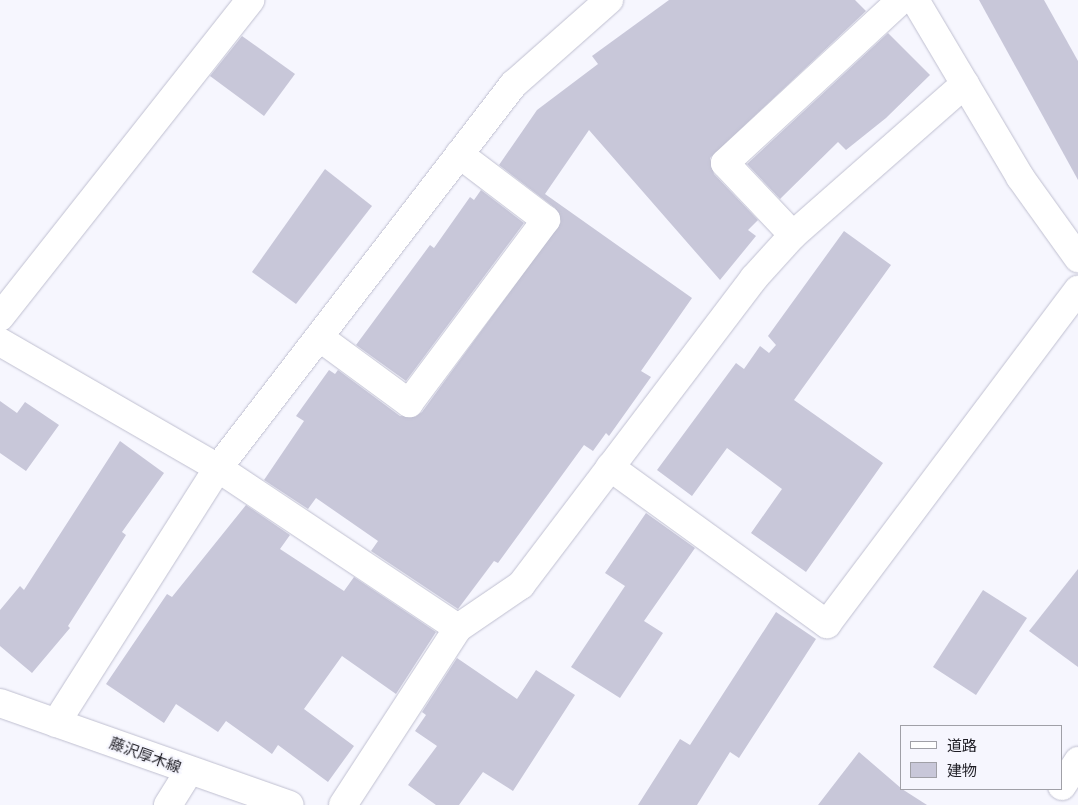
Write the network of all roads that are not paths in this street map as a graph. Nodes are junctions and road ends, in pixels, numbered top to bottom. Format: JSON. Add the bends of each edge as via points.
{"nodes":[{"id":1,"x":250,"y":0,"type":"edge"},
{"id":2,"x":608,"y":0,"type":"edge"},
{"id":3,"x":901,"y":0,"type":"edge"},
{"id":4,"x":915,"y":0,"type":"edge"},
{"id":5,"x":965,"y":84,"type":"junction"},
{"id":6,"x":459,"y":154,"type":"junction"},
{"id":7,"x":793,"y":236,"type":"junction"},
{"id":8,"x":1078,"y":258,"type":"edge"},
{"id":9,"x":1078,"y":290,"type":"edge"},
{"id":10,"x":0,"y":317,"type":"edge"},
{"id":11,"x":319,"y":337,"type":"junction"},
{"id":12,"x":0,"y":342,"type":"edge"},
{"id":13,"x":610,"y":467,"type":"junction"},
{"id":14,"x":218,"y":468,"type":"junction"},
{"id":15,"x":458,"y":628,"type":"junction"},
{"id":16,"x":0,"y":703,"type":"edge"},
{"id":17,"x":56,"y":723,"type":"junction"},
{"id":18,"x":1078,"y":761,"type":"edge"},
{"id":19,"x":189,"y":772,"type":"junction"},
{"id":20,"x":1063,"y":785,"type":"edge"},
{"id":21,"x":1060,"y":790,"type":"edge"},
{"id":22,"x":168,"y":805,"type":"edge"},
{"id":23,"x":290,"y":805,"type":"edge"},
{"id":24,"x":343,"y":805,"type":"edge"},
{"id":25,"x":1050,"y":805,"type":"edge"}],
"edges":[{"from":1,"to":10,"type":"street"},
{"from":2,"to":6,"type":"street","via":[[514,84]]},
{"from":3,"to":7,"type":"street","via":[[725,163]]},
{"from":4,"to":5,"type":"street"},
{"from":5,"to":7,"type":"street"},
{"from":5,"to":8,"type":"street","via":[[1020,177]]},
{"from":6,"to":11,"type":"street"},
{"from":6,"to":11,"type":"street","via":[[546,220],[409,402]]},
{"from":7,"to":13,"type":"street","via":[[754,278]]},
{"from":9,"to":13,"type":"street","via":[[827,624]]},
{"from":11,"to":14,"type":"street"},
{"from":12,"to":14,"type":"street"},
{"from":13,"to":15,"type":"street","via":[[521,586]]},
{"from":14,"to":15,"type":"street"},
{"from":14,"to":17,"type":"street"},
{"from":15,"to":24,"type":"street"},
{"from":16,"to":17,"type":"street","name":"藤沢厚木線"},
{"from":17,"to":19,"type":"street","name":"藤沢厚木線"},
{"from":18,"to":20,"type":"street"},
{"from":19,"to":22,"type":"street"},
{"from":19,"to":23,"type":"street","name":"藤沢厚木線"},
{"from":21,"to":25,"type":"street"}]}
